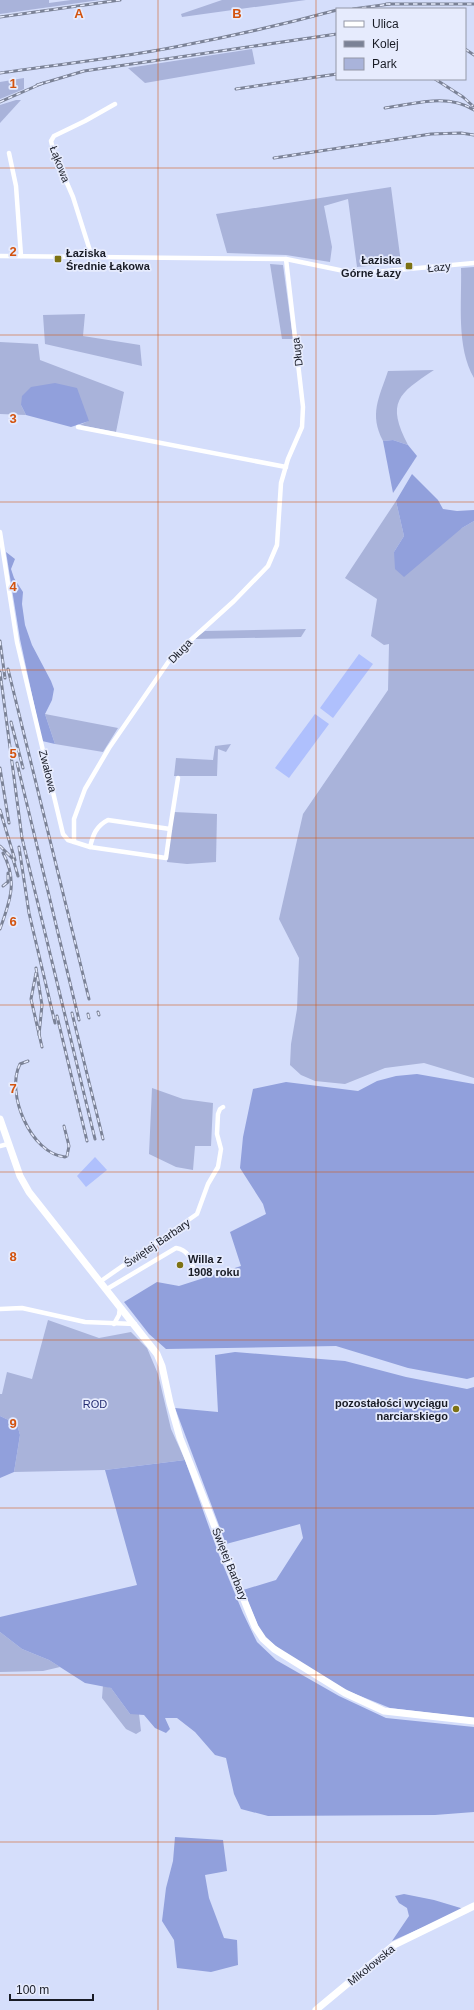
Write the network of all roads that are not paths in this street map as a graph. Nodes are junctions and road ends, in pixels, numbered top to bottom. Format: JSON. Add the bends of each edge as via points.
{"nodes":[{"id":1,"x":115,"y":104,"type":"dead end"},
{"id":2,"x":9,"y":153,"type":"dead end"},
{"id":3,"x":0,"y":256,"type":"edge"},
{"id":4,"x":21,"y":256,"type":"junction"},
{"id":5,"x":92,"y":257,"type":"junction"},
{"id":6,"x":286,"y":259,"type":"junction"},
{"id":7,"x":474,"y":263,"type":"edge"},
{"id":8,"x":78,"y":427,"type":"dead end"},
{"id":9,"x":286,"y":467,"type":"junction"},
{"id":10,"x":0,"y":532,"type":"edge"},
{"id":11,"x":178,"y":778,"type":"dead end"},
{"id":12,"x":170,"y":829,"type":"junction"},
{"id":13,"x":74,"y":842,"type":"junction"},
{"id":14,"x":90,"y":847,"type":"junction"},
{"id":15,"x":223,"y":1107,"type":"dead end"},
{"id":16,"x":0,"y":1119,"type":"edge"},
{"id":17,"x":8,"y":1144,"type":"junction"},
{"id":18,"x":0,"y":1146,"type":"edge"},
{"id":19,"x":196,"y":1274,"type":"dead end"},
{"id":20,"x":101,"y":1281,"type":"junction"},
{"id":21,"x":107,"y":1289,"type":"junction"},
{"id":22,"x":120,"y":1305,"type":"junction"},
{"id":23,"x":0,"y":1309,"type":"edge"},
{"id":24,"x":114,"y":1324,"type":"junction"},
{"id":25,"x":135,"y":1324,"type":"junction"},
{"id":26,"x":474,"y":1721,"type":"edge"},
{"id":27,"x":474,"y":1906,"type":"edge"},
{"id":28,"x":316,"y":2010,"type":"edge"}],
"edges":[{"from":1,"to":5,"type":"street","name":"Łąkowa","via":[[54,136],[51,141],[73,197]]},
{"from":2,"to":4,"type":"street","via":[[16,186]]},
{"from":3,"to":4,"type":"street"},
{"from":4,"to":5,"type":"street"},
{"from":5,"to":6,"type":"street"},
{"from":6,"to":7,"type":"street","name":"Łazy","via":[[364,273]]},
{"from":6,"to":9,"type":"street","name":"Długa","via":[[304,407],[302,427]]},
{"from":8,"to":9,"type":"street"},
{"from":9,"to":13,"type":"street","name":"Długa","via":[[281,483],[277,546],[268,566],[172,658],[162,671],[109,748],[85,789],[74,819]]},
{"from":10,"to":13,"type":"street","name":"Zwałowa","via":[[17,642],[63,834]]},
{"from":11,"to":12,"type":"street"},
{"from":12,"to":14,"type":"street","via":[[108,820],[99,825]]},
{"from":12,"to":14,"type":"street","via":[[166,858]]},
{"from":13,"to":14,"type":"street"},
{"from":15,"to":20,"type":"street","name":"Świętej Barbary","via":[[218,1114],[217,1134],[221,1149],[218,1167],[208,1184],[197,1214]]},
{"from":16,"to":17,"type":"street","name":"Świętej Barbary"},
{"from":17,"to":18,"type":"street"},
{"from":17,"to":20,"type":"street","name":"Świętej Barbary","via":[[20,1176],[30,1192]]},
{"from":19,"to":21,"type":"street","via":[[187,1252],[176,1248]]},
{"from":20,"to":21,"type":"street","name":"Świętej Barbary"},
{"from":21,"to":22,"type":"street","name":"Świętej Barbary"},
{"from":22,"to":24,"type":"street","via":[[119,1315]]},
{"from":22,"to":25,"type":"street","name":"Świętej Barbary"},
{"from":23,"to":24,"type":"street","via":[[22,1308],[85,1322]]},
{"from":24,"to":25,"type":"street"},
{"from":25,"to":26,"type":"street","name":"Świętej Barbary","via":[[157,1354],[162,1366],[180,1438],[255,1627],[263,1639],[274,1650],[344,1692],[384,1711]]},
{"from":27,"to":28,"type":"street","name":"Mikołowska","via":[[394,1945]]}]}
